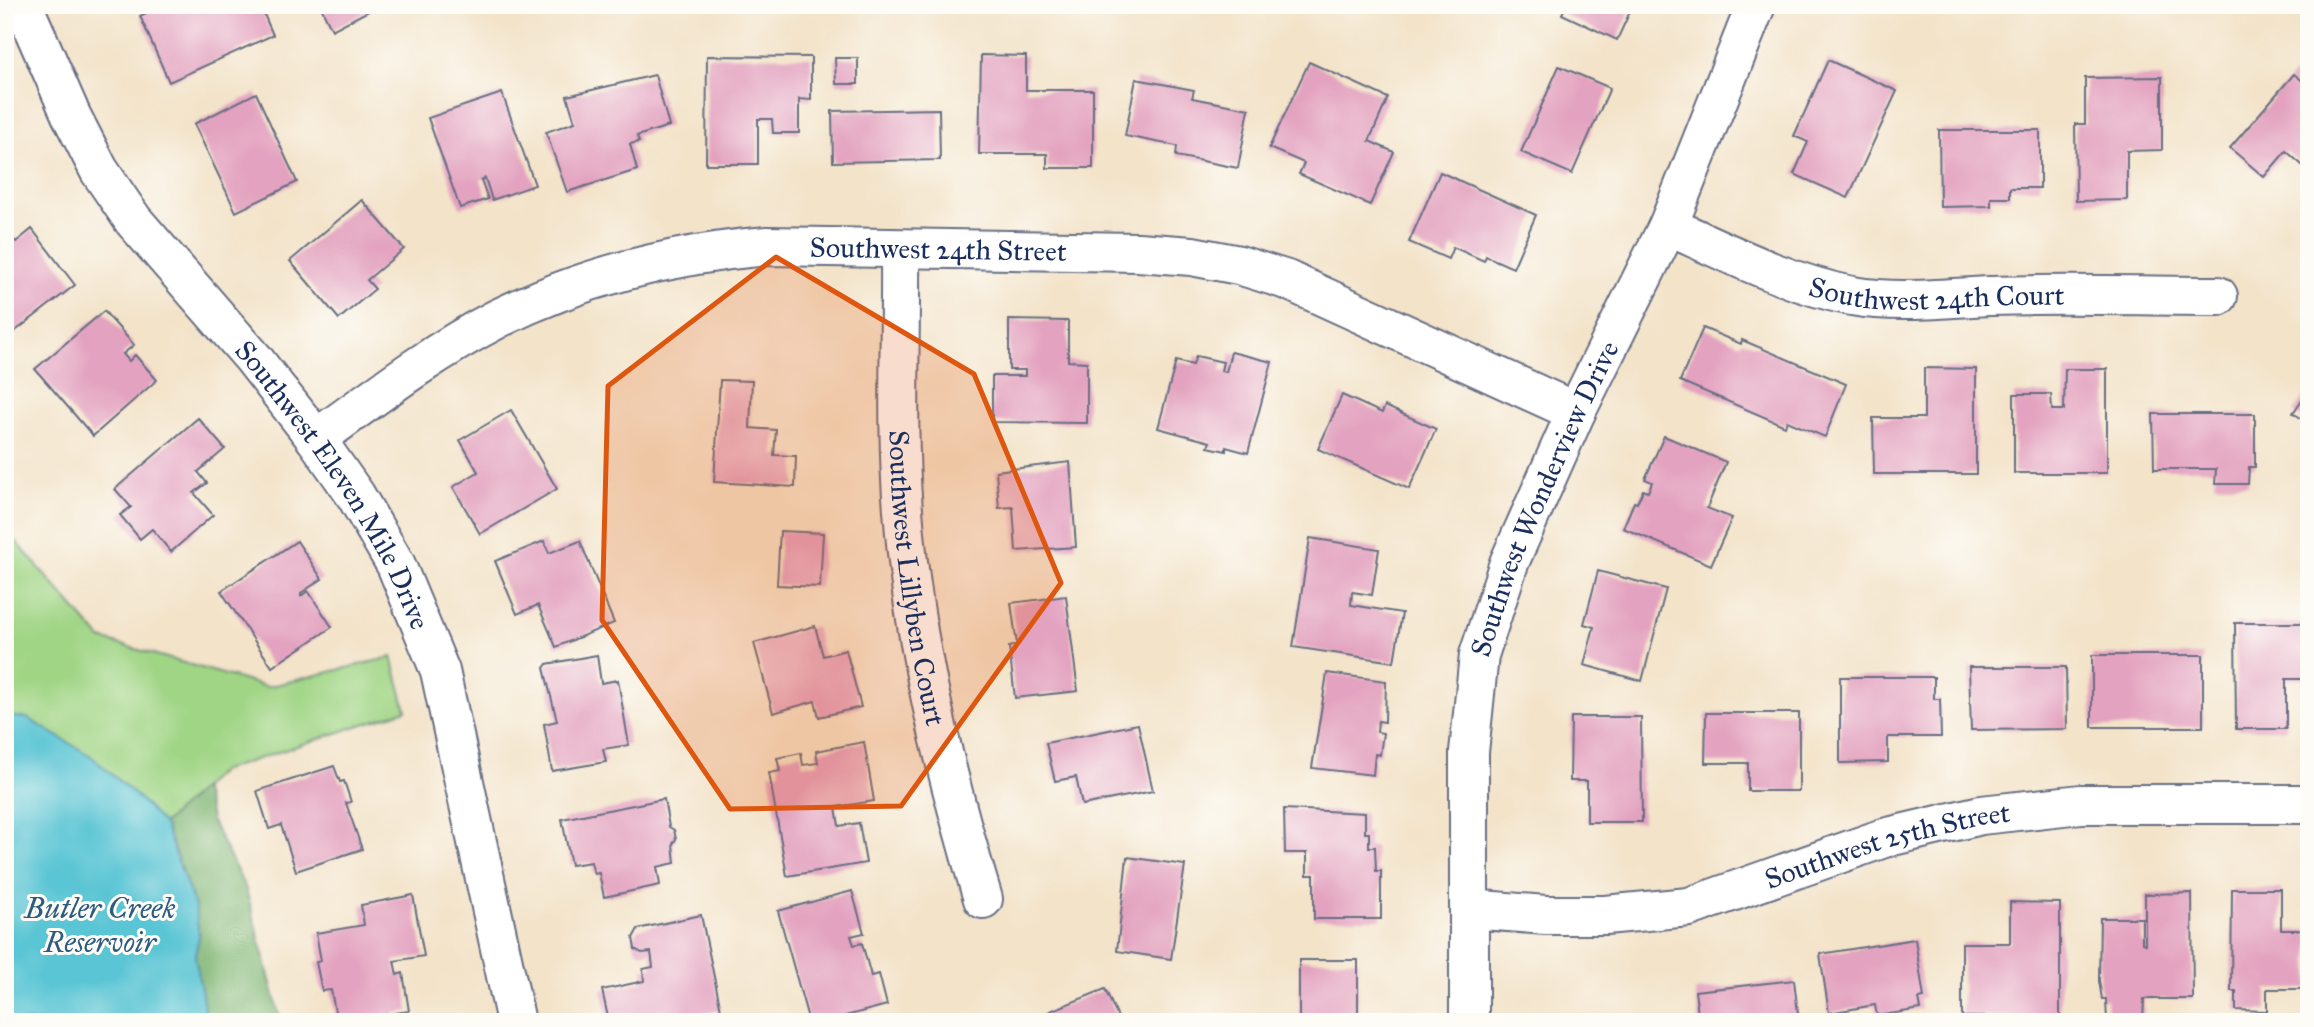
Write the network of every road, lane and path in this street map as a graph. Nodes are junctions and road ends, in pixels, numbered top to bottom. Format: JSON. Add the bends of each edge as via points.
{"nodes":[{"id":1,"x":23,"y":5,"type":"edge"},
{"id":2,"x":1756,"y":5,"type":"edge"},
{"id":3,"x":1668,"y":226,"type":"junction"},
{"id":4,"x":900,"y":250,"type":"junction"},
{"id":5,"x":2218,"y":296,"type":"dead end"},
{"id":6,"x":1576,"y":412,"type":"junction"},
{"id":7,"x":316,"y":439,"type":"junction"},
{"id":8,"x":2309,"y":804,"type":"edge"},
{"id":9,"x":983,"y":899,"type":"dead end"},
{"id":10,"x":1469,"y":909,"type":"junction"},
{"id":11,"x":516,"y":1022,"type":"edge"},
{"id":12,"x":1469,"y":1022,"type":"edge"}],
"edges":[{"from":1,"to":7,"type":"street","name":"Southwest Eleven Mile Drive","via":[[71,115],[132,220],[253,358]]},
{"from":2,"to":3,"type":"street","name":"Southwest Wonderview Drive"},
{"from":3,"to":5,"type":"street","name":"Southwest 24th Court","via":[[1768,271],[1864,297],[1940,301],[1988,296]]},
{"from":3,"to":6,"type":"street","name":"Southwest Wonderview Drive"},
{"from":4,"to":6,"type":"street","name":"Southwest 24th Street","via":[[1138,252],[1239,265],[1332,298]]},
{"from":4,"to":7,"type":"street","name":"Southwest 24th Street","via":[[767,246],[720,250],[628,269],[494,320]]},
{"from":4,"to":9,"type":"street","name":"Southwest Lillyben Court","via":[[902,509],[913,607],[955,807]]},
{"from":6,"to":10,"type":"street","name":"Southwest Wonderview Drive","via":[[1509,563],[1479,654],[1469,752]]},
{"from":7,"to":11,"type":"street","name":"Southwest Eleven Mile Drive","via":[[396,565],[440,671]]},
{"from":8,"to":10,"type":"street","name":"Southwest 25th Street","via":[[2081,804],[1981,815],[1884,838],[1689,907],[1605,915]]},
{"from":10,"to":12,"type":"street","name":"Southwest Wonderview Drive"}]}
